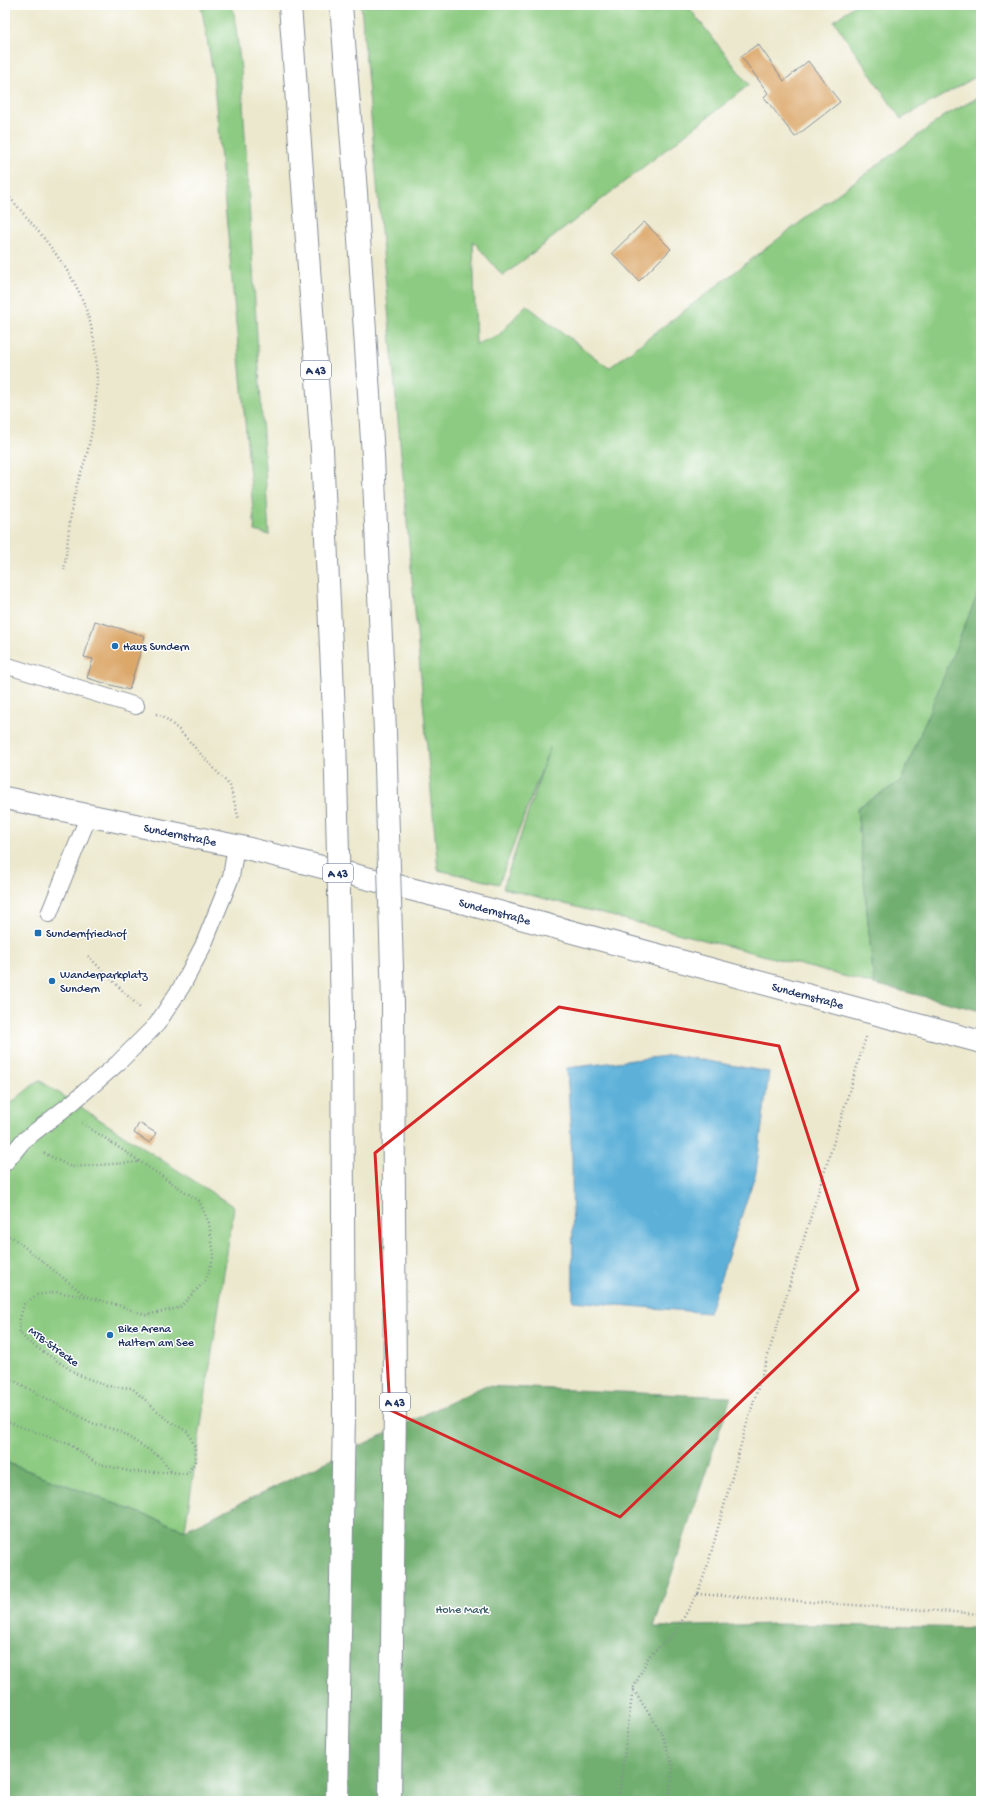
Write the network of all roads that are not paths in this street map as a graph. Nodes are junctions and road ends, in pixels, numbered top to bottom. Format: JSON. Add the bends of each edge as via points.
{"nodes":[{"id":1,"x":290,"y":5,"type":"edge"},
{"id":2,"x":341,"y":5,"type":"edge"},
{"id":3,"x":5,"y":665,"type":"edge"},
{"id":4,"x":136,"y":706,"type":"road end"},
{"id":5,"x":5,"y":798,"type":"edge"},
{"id":6,"x":89,"y":815,"type":"junction"},
{"id":7,"x":241,"y":847,"type":"junction"},
{"id":8,"x":49,"y":914,"type":"dead end"},
{"id":9,"x":981,"y":1042,"type":"edge"},
{"id":10,"x":5,"y":1163,"type":"edge"},
{"id":11,"x":337,"y":1801,"type":"edge"},
{"id":12,"x":390,"y":1801,"type":"edge"}],
"edges":[{"from":1,"to":11,"type":"main road","number":"A 43","bridge":true,"via":[[322,449],[335,736],[342,1010],[344,1414]]},
{"from":2,"to":12,"type":"main road","number":"A 43","bridge":true,"via":[[373,456],[393,1003],[395,1407]]},
{"from":3,"to":4,"type":"lane"},
{"from":5,"to":6,"type":"main road","name":"Sundernstraße"},
{"from":6,"to":7,"type":"main road","name":"Sundernstraße"},
{"from":6,"to":8,"type":"lane"},
{"from":7,"to":9,"type":"main road","name":"Sundernstraße","via":[[450,899]]},
{"from":7,"to":10,"type":"lane","via":[[203,946],[182,986],[157,1024],[107,1073],[23,1141]]}]}
